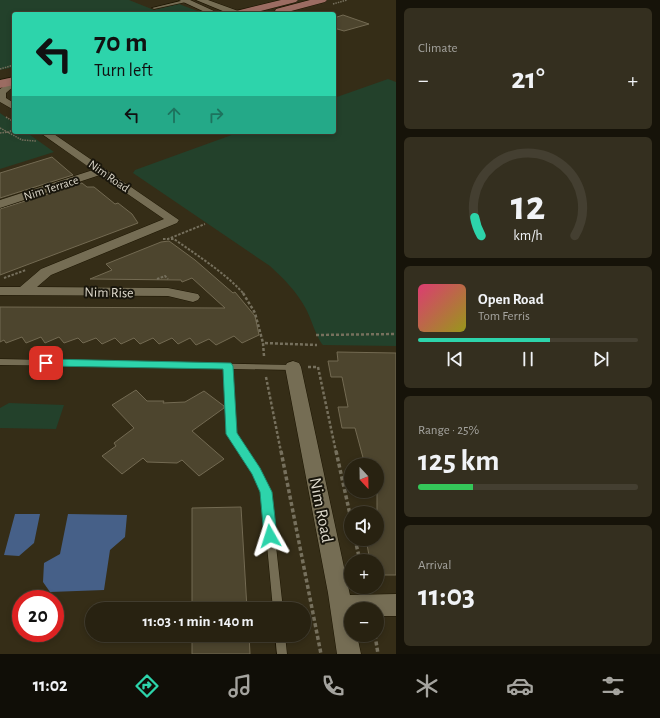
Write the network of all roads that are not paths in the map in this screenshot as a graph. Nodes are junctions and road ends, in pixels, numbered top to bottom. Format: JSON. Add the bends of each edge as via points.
{"nodes":[{"id":1,"x":184,"y":0,"type":"edge"},
{"id":2,"x":200,"y":0,"type":"edge"},
{"id":3,"x":293,"y":0,"type":"edge"},
{"id":4,"x":322,"y":0,"type":"edge"},
{"id":5,"x":154,"y":8,"type":"dead end"},
{"id":6,"x":252,"y":10,"type":"junction"},
{"id":7,"x":220,"y":11,"type":"edge"},
{"id":8,"x":244,"y":12,"type":"edge"},
{"id":9,"x":277,"y":12,"type":"edge"},
{"id":10,"x":12,"y":71,"type":"edge"},
{"id":11,"x":0,"y":74,"type":"edge"},
{"id":12,"x":12,"y":81,"type":"edge"},
{"id":13,"x":12,"y":83,"type":"edge"},
{"id":14,"x":0,"y":84,"type":"edge"},
{"id":15,"x":1,"y":99,"type":"edge"},
{"id":16,"x":12,"y":106,"type":"edge"},
{"id":17,"x":42,"y":136,"type":"edge"},
{"id":18,"x":102,"y":171,"type":"junction"},
{"id":19,"x":0,"y":204,"type":"edge"},
{"id":20,"x":0,"y":291,"type":"edge"},
{"id":21,"x":24,"y":291,"type":"junction"},
{"id":22,"x":193,"y":297,"type":"dead end"},
{"id":23,"x":0,"y":362,"type":"edge"},
{"id":24,"x":228,"y":366,"type":"junction"},
{"id":25,"x":294,"y":367,"type":"joint"},
{"id":26,"x":277,"y":602,"type":"edge"},
{"id":27,"x":396,"y":605,"type":"edge"},
{"id":28,"x":341,"y":606,"type":"junction"},
{"id":29,"x":281,"y":642,"type":"edge"},
{"id":30,"x":282,"y":654,"type":"edge"},
{"id":31,"x":349,"y":654,"type":"edge"}],
"edges":[{"from":1,"to":5,"type":"lane"},
{"from":1,"to":7,"type":"street"},
{"from":2,"to":7,"type":"street"},
{"from":3,"to":6,"type":"main road"},
{"from":4,"to":9,"type":"main road"},
{"from":6,"to":7,"type":"street"},
{"from":6,"to":8,"type":"main road"},
{"from":10,"to":11,"type":"main road"},
{"from":12,"to":14,"type":"main road"},
{"from":13,"to":15,"type":"street","via":[[1,93]]},
{"from":15,"to":16,"type":"street"},
{"from":17,"to":18,"type":"street","name":"Nim Road"},
{"from":18,"to":19,"type":"street","name":"Nim Terrace"},
{"from":18,"to":21,"type":"street","name":"Nim Road","via":[[173,220],[46,272]]},
{"from":20,"to":21,"type":"street","name":"Nim Rise"},
{"from":21,"to":22,"type":"street","name":"Nim Rise","via":[[168,292]]},
{"from":23,"to":24,"type":"lane"},
{"from":24,"to":25,"type":"lane"},
{"from":24,"to":26,"type":"lane","via":[[231,434],[256,471],[266,492]]},
{"from":25,"to":28,"type":"street","name":"Nim Road"},
{"from":27,"to":28,"type":"street"},
{"from":28,"to":31,"type":"street","name":"Nim Road"},
{"from":29,"to":30,"type":"lane"}]}
